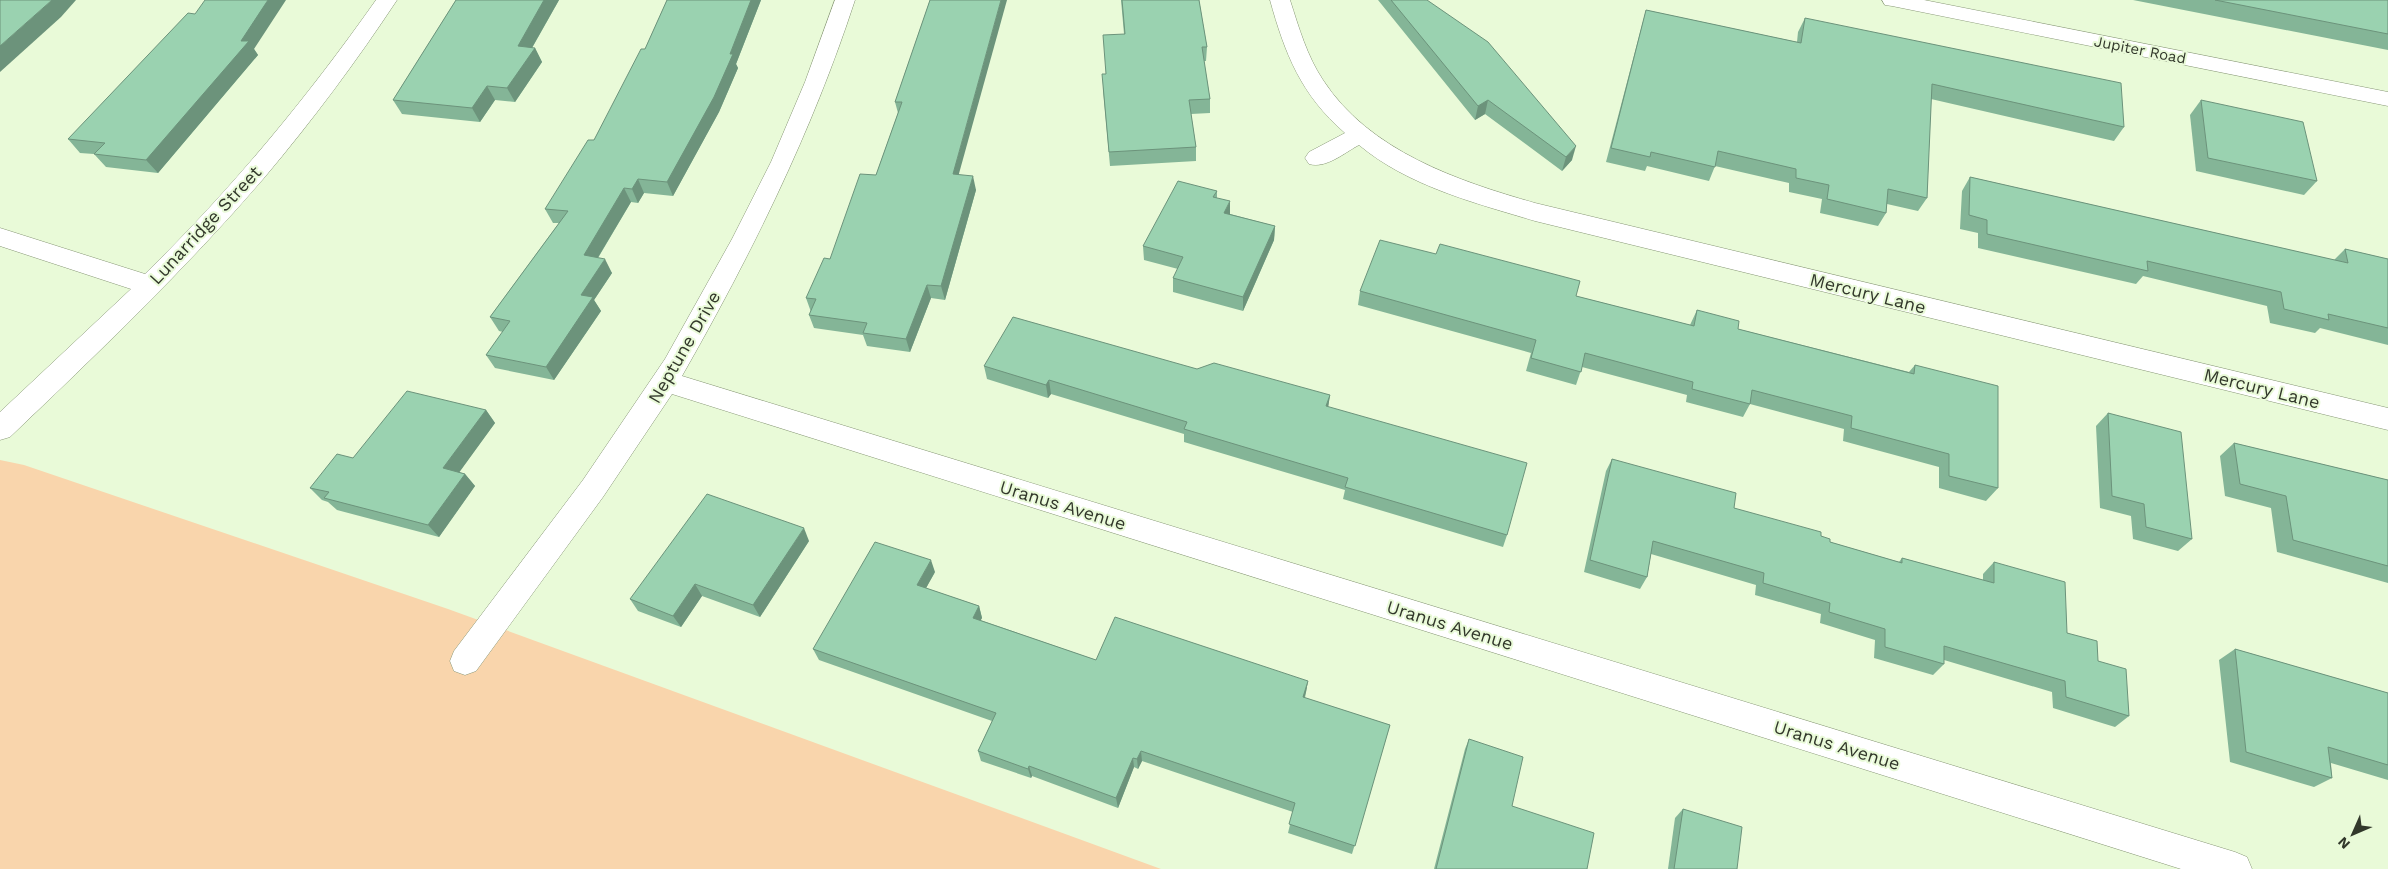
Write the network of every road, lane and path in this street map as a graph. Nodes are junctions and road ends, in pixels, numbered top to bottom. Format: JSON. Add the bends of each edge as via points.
{"nodes":[{"id":1,"x":387,"y":0,"type":"edge"},
{"id":2,"x":845,"y":0,"type":"edge"},
{"id":3,"x":1280,"y":0,"type":"edge"},
{"id":4,"x":1892,"y":0,"type":"edge"},
{"id":5,"x":2388,"y":99,"type":"edge"},
{"id":6,"x":1361,"y":134,"type":"junction"},
{"id":7,"x":1317,"y":158,"type":"dead end"},
{"id":8,"x":0,"y":237,"type":"edge"},
{"id":9,"x":149,"y":285,"type":"junction"},
{"id":10,"x":665,"y":382,"type":"junction"},
{"id":11,"x":2388,"y":419,"type":"edge"},
{"id":12,"x":0,"y":429,"type":"edge"},
{"id":13,"x":465,"y":661,"type":"dead end"},
{"id":14,"x":2235,"y":869,"type":"edge"}],
"edges":[{"from":1,"to":9,"type":"street","name":"Lunarridge Street","via":[[359,43],[283,140]]},
{"from":2,"to":10,"type":"street","name":"Neptune Drive","via":[[808,105],[775,179]]},
{"from":3,"to":6,"type":"street","name":"Mercury Lane","via":[[1291,43],[1310,80]]},
{"from":4,"to":5,"type":"street","name":"Jupiter Road"},
{"from":6,"to":7,"type":"street"},
{"from":6,"to":11,"type":"street","name":"Mercury Lane","via":[[1438,180],[1502,203]]},
{"from":8,"to":9,"type":"street"},
{"from":9,"to":12,"type":"street","name":"Lunarridge Street"},
{"from":10,"to":13,"type":"street","name":"Neptune Drive","via":[[628,438]]},
{"from":10,"to":14,"type":"street","name":"Uranus Avenue"}]}
